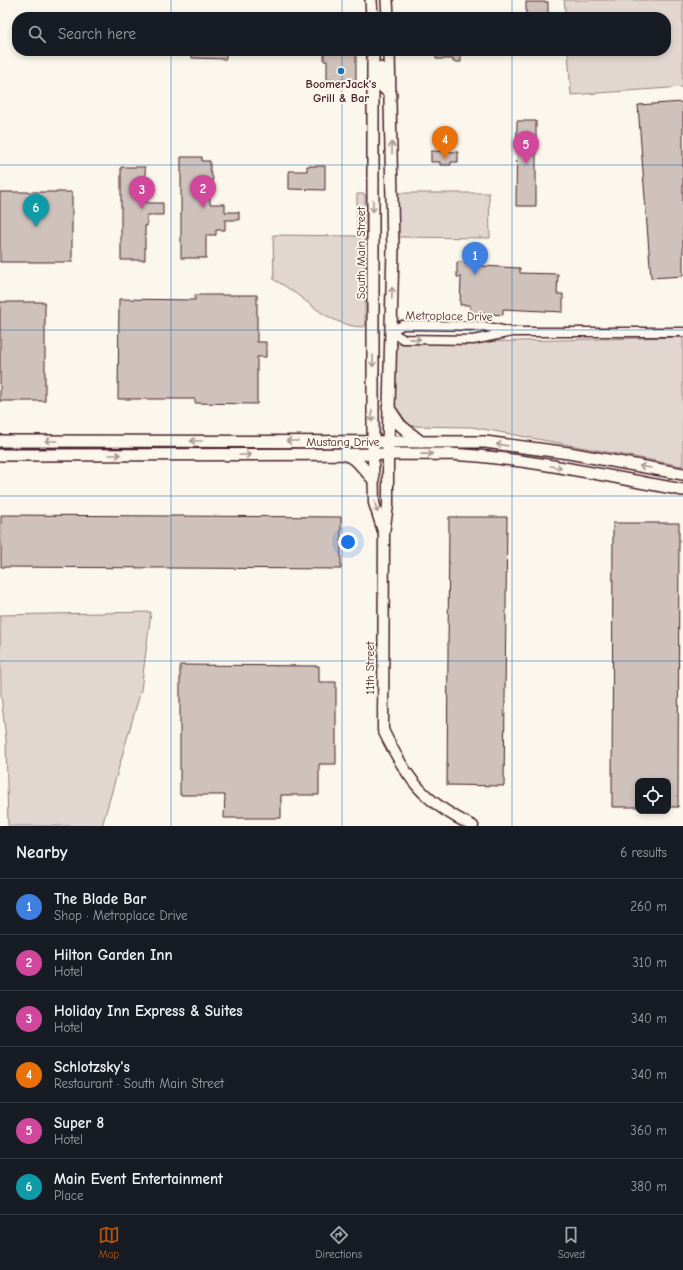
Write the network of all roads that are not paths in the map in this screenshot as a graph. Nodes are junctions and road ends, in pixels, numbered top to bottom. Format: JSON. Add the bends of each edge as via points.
{"nodes":[{"id":1,"x":371,"y":0,"type":"edge"},
{"id":2,"x":372,"y":12,"type":"edge"},
{"id":3,"x":373,"y":56,"type":"edge"},
{"id":4,"x":380,"y":56,"type":"edge"},
{"id":5,"x":389,"y":56,"type":"edge"},
{"id":6,"x":391,"y":95,"type":"junction"},
{"id":7,"x":373,"y":187,"type":"junction"},
{"id":8,"x":392,"y":187,"type":"junction"},
{"id":9,"x":393,"y":249,"type":"junction"},
{"id":10,"x":374,"y":250,"type":"junction"},
{"id":11,"x":374,"y":332,"type":"junction"},
{"id":12,"x":391,"y":332,"type":"junction"},
{"id":13,"x":512,"y":332,"type":"junction"},
{"id":14,"x":683,"y":332,"type":"edge"},
{"id":15,"x":388,"y":407,"type":"junction"},
{"id":16,"x":0,"y":441,"type":"edge"},
{"id":17,"x":76,"y":441,"type":"junction"},
{"id":18,"x":372,"y":441,"type":"junction"},
{"id":19,"x":388,"y":442,"type":"junction"},
{"id":20,"x":421,"y":442,"type":"junction"},
{"id":21,"x":388,"y":454,"type":"junction"},
{"id":22,"x":0,"y":455,"type":"edge"},
{"id":23,"x":76,"y":455,"type":"junction"},
{"id":24,"x":347,"y":455,"type":"junction"},
{"id":25,"x":373,"y":455,"type":"junction"},
{"id":26,"x":683,"y":474,"type":"edge"},
{"id":27,"x":373,"y":479,"type":"junction"},
{"id":28,"x":683,"y":490,"type":"edge"},
{"id":29,"x":384,"y":533,"type":"junction"},
{"id":30,"x":473,"y":826,"type":"edge"}],
"edges":[{"from":1,"to":2,"type":"main road"},
{"from":3,"to":7,"type":"main road","name":"South Main Street"},
{"from":4,"to":6,"type":"main road","via":[[381,86]]},
{"from":5,"to":6,"type":"main road"},
{"from":8,"to":6,"type":"main road","one_way":true},
{"from":7,"to":8,"type":"main road"},
{"from":7,"to":10,"type":"main road","name":"South Main Street","one_way":true},
{"from":8,"to":9,"type":"main road"},
{"from":9,"to":10,"type":"main road"},
{"from":12,"to":9,"type":"main road","one_way":true},
{"from":10,"to":11,"type":"main road","name":"South Main Street"},
{"from":11,"to":12,"type":"main road"},
{"from":11,"to":18,"type":"main road","name":"South Main Street","one_way":true},
{"from":12,"to":13,"type":"street","name":"Metroplace Drive","via":[[402,325],[416,325],[483,326]]},
{"from":12,"to":13,"type":"street","name":"Metroplace Drive","one_way":true,"via":[[403,339],[473,340]]},
{"from":12,"to":15,"type":"main road"},
{"from":13,"to":14,"type":"street","name":"Metroplace Drive"},
{"from":15,"to":19,"type":"main road"},
{"from":15,"to":20,"type":"main road","via":[[400,425]]},
{"from":17,"to":16,"type":"main road","name":"Mustang Drive","one_way":true},
{"from":18,"to":17,"type":"main road","name":"Mustang Drive","one_way":true},
{"from":17,"to":23,"type":"main road"},
{"from":18,"to":19,"type":"main road","name":"Mustang Drive"},
{"from":18,"to":25,"type":"main road","name":"South Main Street"},
{"from":19,"to":20,"type":"main road","name":"Mustang Drive"},
{"from":19,"to":21,"type":"main road"},
{"from":26,"to":20,"type":"main road","name":"Mustang Drive","one_way":true,"via":[[569,453],[485,442]]},
{"from":21,"to":25,"type":"main road","name":"Mustang Drive"},
{"from":21,"to":28,"type":"main road","name":"Mustang Drive","one_way":true,"via":[[482,456]]},
{"from":21,"to":29,"type":"street","name":"11th Street","via":[[388,505]]},
{"from":22,"to":23,"type":"main road","name":"Mustang Drive"},
{"from":23,"to":24,"type":"main road","name":"Mustang Drive","one_way":true},
{"from":24,"to":25,"type":"main road","name":"Mustang Drive"},
{"from":24,"to":27,"type":"main road","via":[[358,461]]},
{"from":25,"to":27,"type":"street","name":"11th Street"},
{"from":27,"to":29,"type":"street","name":"11th Street","one_way":true,"via":[[374,503]]},
{"from":29,"to":30,"type":"street","name":"11th Street","via":[[383,730],[406,775],[430,800]]}]}
